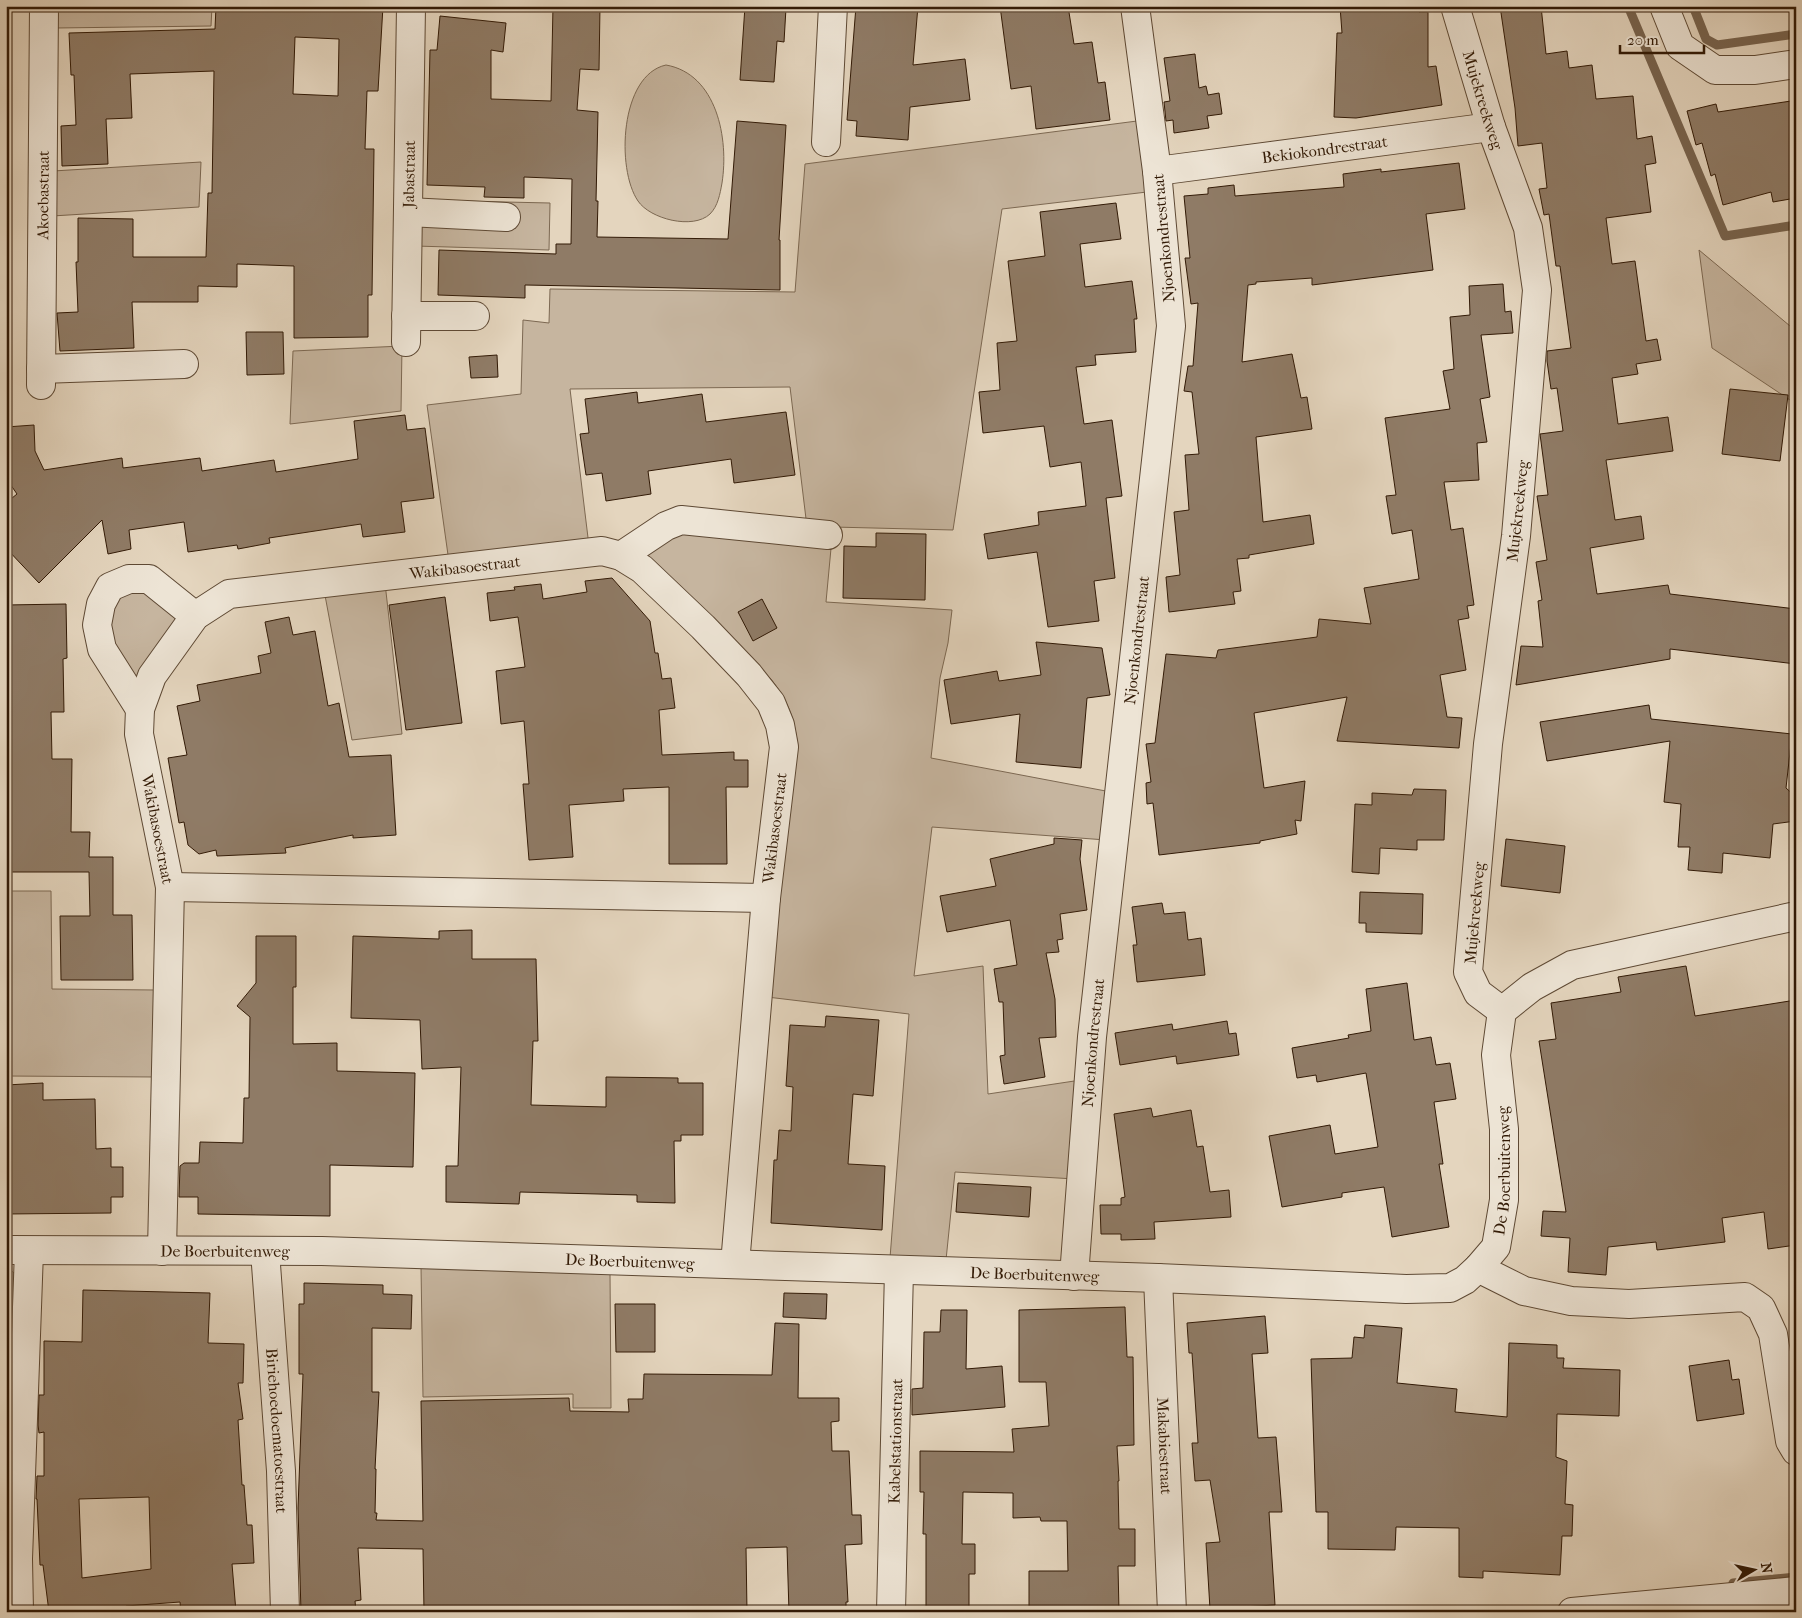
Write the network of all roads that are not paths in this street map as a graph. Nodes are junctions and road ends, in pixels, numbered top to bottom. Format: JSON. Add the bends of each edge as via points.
{"nodes":[{"id":1,"x":44,"y":6,"type":"edge"},
{"id":2,"x":411,"y":6,"type":"edge"},
{"id":3,"x":833,"y":6,"type":"edge"},
{"id":4,"x":1135,"y":6,"type":"edge"},
{"id":5,"x":1455,"y":6,"type":"edge"},
{"id":6,"x":1664,"y":6,"type":"edge"},
{"id":7,"x":1796,"y":64,"type":"edge"},
{"id":8,"x":1491,"y":127,"type":"junction"},
{"id":9,"x":826,"y":142,"type":"dead end"},
{"id":10,"x":1157,"y":171,"type":"junction"},
{"id":11,"x":408,"y":212,"type":"junction"},
{"id":12,"x":506,"y":217,"type":"dead end"},
{"id":13,"x":475,"y":316,"type":"dead end"},
{"id":14,"x":184,"y":364,"type":"dead end"},
{"id":15,"x":828,"y":535,"type":"dead end"},
{"id":16,"x":621,"y":556,"type":"junction"},
{"id":17,"x":195,"y":616,"type":"junction"},
{"id":18,"x":140,"y":709,"type":"junction"},
{"id":19,"x":170,"y":887,"type":"junction"},
{"id":20,"x":766,"y":898,"type":"junction"},
{"id":21,"x":1796,"y":916,"type":"edge"},
{"id":22,"x":1502,"y":1011,"type":"junction"},
{"id":23,"x":17,"y":1250,"type":"edge"},
{"id":24,"x":162,"y":1251,"type":"junction"},
{"id":25,"x":265,"y":1251,"type":"junction"},
{"id":26,"x":735,"y":1264,"type":"junction"},
{"id":27,"x":1478,"y":1268,"type":"junction"},
{"id":28,"x":899,"y":1270,"type":"junction"},
{"id":29,"x":1074,"y":1276,"type":"junction"},
{"id":30,"x":1158,"y":1278,"type":"junction"},
{"id":31,"x":1796,"y":1451,"type":"edge"},
{"id":32,"x":12,"y":1559,"type":"edge"},
{"id":33,"x":1796,"y":1591,"type":"edge"},
{"id":34,"x":19,"y":1612,"type":"edge"},
{"id":35,"x":285,"y":1612,"type":"edge"},
{"id":36,"x":890,"y":1612,"type":"edge"},
{"id":37,"x":1172,"y":1612,"type":"edge"},
{"id":38,"x":1572,"y":1612,"type":"edge"}],
"edges":[{"from":1,"to":14,"type":"street","name":"Akoebastraat","via":[[41,377]]},
{"from":2,"to":11,"type":"street","name":"Jabastraat"},
{"from":3,"to":9,"type":"street"},
{"from":4,"to":10,"type":"street","name":"Njoenkondrestraat"},
{"from":5,"to":8,"type":"street","name":"Mujekreekweg"},
{"from":6,"to":7,"type":"street","via":[[1680,46],[1715,70],[1755,70]]},
{"from":8,"to":10,"type":"street","name":"Bekiokondrestraat"},
{"from":8,"to":22,"type":"street","name":"Mujekreekweg","via":[[1528,228],[1537,290],[1516,536],[1488,744],[1468,972],[1478,993]]},
{"from":10,"to":29,"type":"street","name":"Njoenkondrestraat","via":[[1171,326],[1092,1037]]},
{"from":11,"to":12,"type":"street"},
{"from":11,"to":13,"type":"street","name":"Jabastraat","via":[[406,329]]},
{"from":15,"to":16,"type":"street","via":[[681,520],[666,526]]},
{"from":16,"to":17,"type":"street","name":"Wakibasoestraat","via":[[602,551],[229,594]]},
{"from":16,"to":20,"type":"street","name":"Wakibasoestraat","via":[[642,569],[703,627],[771,702],[780,724],[784,747]]},
{"from":17,"to":18,"type":"street","name":"Wakibasoestraat","via":[[152,676]]},
{"from":17,"to":18,"type":"street","via":[[149,579],[128,579],[110,586],[101,604],[97,625],[102,649]]},
{"from":18,"to":19,"type":"street","name":"Wakibasoestraat","via":[[139,734]]},
{"from":19,"to":20,"type":"street"},
{"from":19,"to":24,"type":"street","name":"Wakibasoestraat"},
{"from":20,"to":26,"type":"street","name":"Wakibasoestraat"},
{"from":21,"to":22,"type":"street","via":[[1572,965],[1532,987]]},
{"from":22,"to":27,"type":"street","name":"De Boerbuitenweg","via":[[1496,1055],[1504,1129],[1504,1200],[1496,1247]]},
{"from":23,"to":24,"type":"street","name":"De Boerbuitenweg"},
{"from":23,"to":32,"type":"street"},
{"from":24,"to":25,"type":"street","name":"De Boerbuitenweg"},
{"from":25,"to":26,"type":"street","name":"De Boerbuitenweg"},
{"from":25,"to":35,"type":"street","name":"Biriehoedoematoestraat","via":[[281,1471]]},
{"from":26,"to":28,"type":"street","name":"De Boerbuitenweg"},
{"from":27,"to":30,"type":"street","name":"De Boerbuitenweg","via":[[1450,1288],[1406,1289]]},
{"from":27,"to":31,"type":"street","via":[[1524,1292],[1571,1301],[1630,1304],[1745,1297],[1761,1308],[1773,1334],[1790,1442]]},
{"from":28,"to":29,"type":"street","name":"De Boerbuitenweg"},
{"from":28,"to":36,"type":"street","name":"Kabelstationstraat"},
{"from":29,"to":30,"type":"street","name":"De Boerbuitenweg"},
{"from":30,"to":37,"type":"street","name":"Makabiestraat"},
{"from":32,"to":34,"type":"street"},
{"from":33,"to":38,"type":"street"}]}
